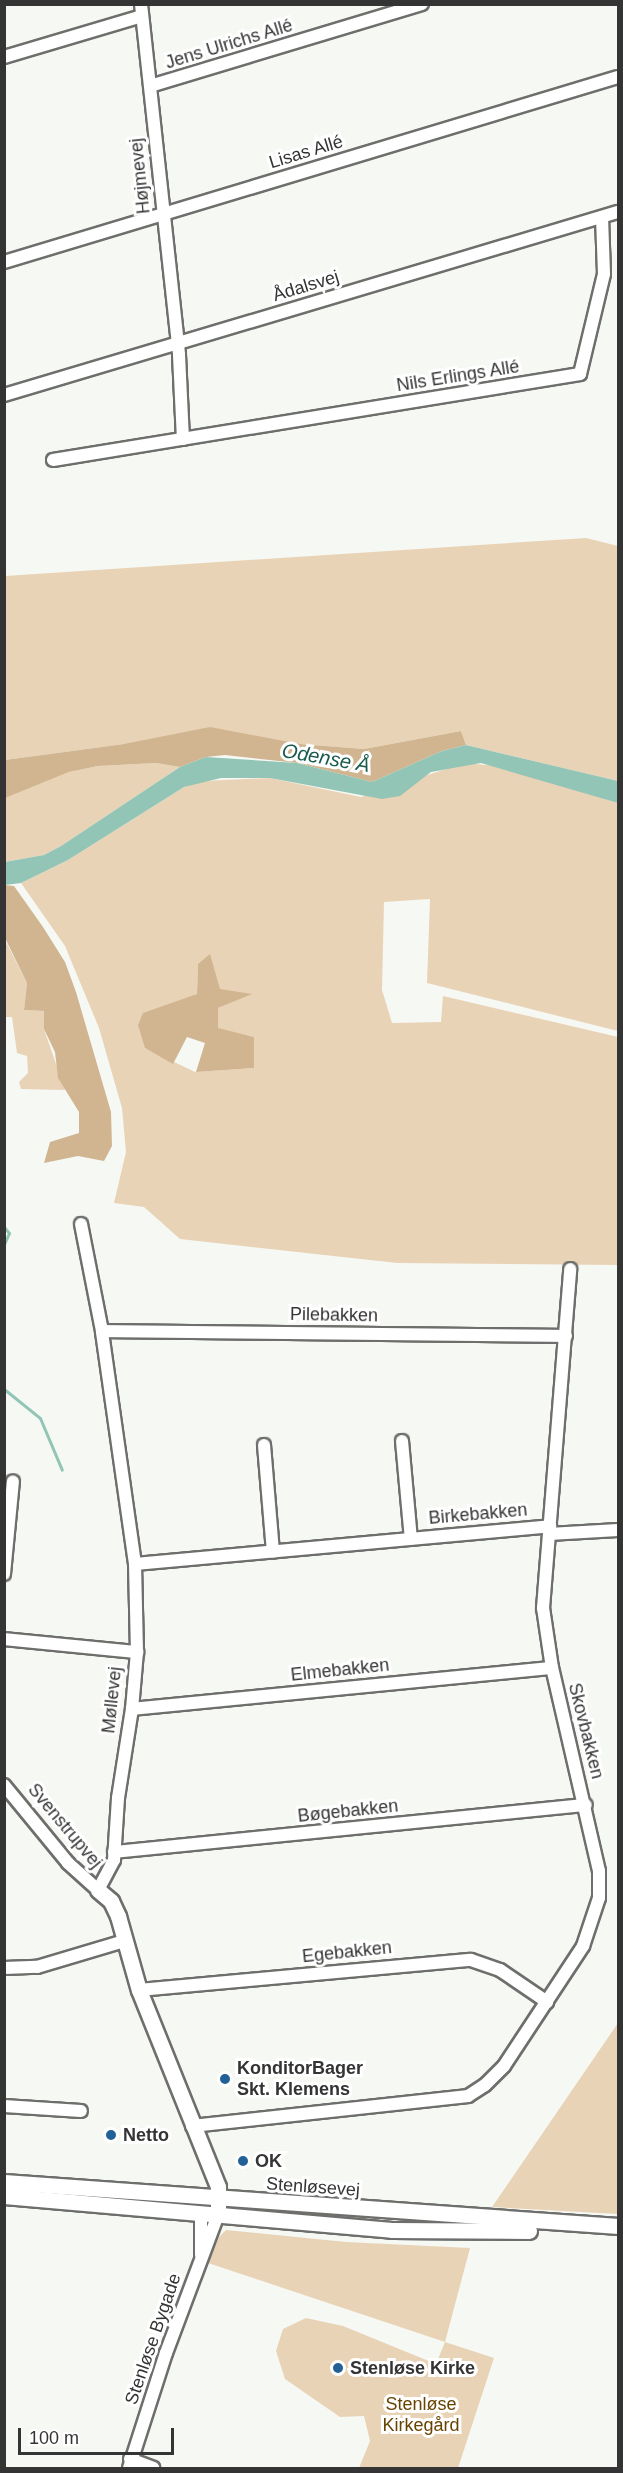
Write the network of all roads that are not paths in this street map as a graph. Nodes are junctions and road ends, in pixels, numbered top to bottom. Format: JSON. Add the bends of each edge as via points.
{"nodes":[{"id":1,"x":422,"y":4,"type":"edge"},
{"id":2,"x":141,"y":10,"type":"edge"},
{"id":3,"x":4,"y":57,"type":"edge"},
{"id":4,"x":618,"y":77,"type":"edge"},
{"id":5,"x":150,"y":86,"type":"junction"},
{"id":6,"x":618,"y":212,"type":"edge"},
{"id":7,"x":162,"y":214,"type":"junction"},
{"id":8,"x":602,"y":217,"type":"junction"},
{"id":9,"x":4,"y":262,"type":"edge"},
{"id":10,"x":177,"y":343,"type":"junction"},
{"id":11,"x":4,"y":395,"type":"edge"},
{"id":12,"x":183,"y":439,"type":"junction"},
{"id":13,"x":52,"y":460,"type":"dead end"},
{"id":14,"x":81,"y":1224,"type":"dead end"},
{"id":15,"x":570,"y":1269,"type":"dead end"},
{"id":16,"x":102,"y":1331,"type":"junction"},
{"id":17,"x":566,"y":1336,"type":"junction"},
{"id":18,"x":402,"y":1441,"type":"dead end"},
{"id":19,"x":264,"y":1445,"type":"dead end"},
{"id":20,"x":13,"y":1481,"type":"dead end"},
{"id":21,"x":549,"y":1530,"type":"junction"},
{"id":22,"x":618,"y":1530,"type":"edge"},
{"id":23,"x":411,"y":1539,"type":"junction"},
{"id":24,"x":273,"y":1552,"type":"junction"},
{"id":25,"x":135,"y":1564,"type":"junction"},
{"id":26,"x":4,"y":1574,"type":"edge"},
{"id":27,"x":4,"y":1639,"type":"edge"},
{"id":28,"x":137,"y":1652,"type":"junction"},
{"id":29,"x":552,"y":1668,"type":"junction"},
{"id":30,"x":132,"y":1709,"type":"junction"},
{"id":31,"x":4,"y":1785,"type":"edge"},
{"id":32,"x":586,"y":1805,"type":"junction"},
{"id":33,"x":114,"y":1852,"type":"junction"},
{"id":34,"x":98,"y":1890,"type":"junction"},
{"id":35,"x":124,"y":1941,"type":"junction"},
{"id":36,"x":4,"y":1968,"type":"edge"},
{"id":37,"x":139,"y":1990,"type":"junction"},
{"id":38,"x":547,"y":2002,"type":"junction"},
{"id":39,"x":4,"y":2106,"type":"edge"},
{"id":40,"x":81,"y":2111,"type":"dead end"},
{"id":41,"x":192,"y":2126,"type":"junction"},
{"id":42,"x":4,"y":2182,"type":"edge"},
{"id":43,"x":4,"y":2196,"type":"edge"},
{"id":44,"x":211,"y":2200,"type":"junction"},
{"id":45,"x":201,"y":2215,"type":"junction"},
{"id":46,"x":217,"y":2217,"type":"junction"},
{"id":47,"x":618,"y":2226,"type":"edge"},
{"id":48,"x":618,"y":2233,"type":"edge"},
{"id":49,"x":201,"y":2256,"type":"junction"},
{"id":50,"x":129,"y":2464,"type":"edge"},
{"id":51,"x":153,"y":2469,"type":"edge"}],
"edges":[{"from":1,"to":5,"type":"street","name":"Jens Ulrichs Allé"},
{"from":2,"to":3,"type":"street"},
{"from":2,"to":5,"type":"street","name":"Højmevej"},
{"from":4,"to":7,"type":"street","name":"Lisas Allé"},
{"from":5,"to":7,"type":"street","name":"Højmevej"},
{"from":6,"to":8,"type":"street","name":"Ådalsvej"},
{"from":7,"to":9,"type":"street","name":"Lisas Allé"},
{"from":7,"to":10,"type":"street","name":"Højmevej"},
{"from":8,"to":10,"type":"street","name":"Ådalsvej"},
{"from":8,"to":12,"type":"street","name":"Nils Erlings Allé","via":[[604,274],[580,374]]},
{"from":10,"to":11,"type":"street","name":"Ådalsvej"},
{"from":10,"to":12,"type":"street"},
{"from":12,"to":13,"type":"street","name":"Nils Erlings Allé"},
{"from":14,"to":16,"type":"street","name":"Møllevej"},
{"from":15,"to":17,"type":"street","name":"Skovbakken"},
{"from":16,"to":17,"type":"street","name":"Pilebakken"},
{"from":16,"to":25,"type":"street","name":"Møllevej"},
{"from":17,"to":21,"type":"street","name":"Skovbakken"},
{"from":18,"to":23,"type":"street","name":"Birkebakken"},
{"from":19,"to":24,"type":"street"},
{"from":20,"to":26,"type":"street"},
{"from":21,"to":22,"type":"street","name":"Birkebakken"},
{"from":21,"to":23,"type":"street","name":"Birkebakken"},
{"from":21,"to":29,"type":"street","name":"Skovbakken","via":[[543,1608]]},
{"from":23,"to":24,"type":"street","name":"Birkebakken"},
{"from":24,"to":25,"type":"street","name":"Birkebakken"},
{"from":25,"to":28,"type":"street","name":"Møllevej"},
{"from":27,"to":28,"type":"street"},
{"from":28,"to":30,"type":"street","name":"Møllevej"},
{"from":29,"to":30,"type":"street","name":"Elmebakken"},
{"from":29,"to":32,"type":"street","name":"Skovbakken"},
{"from":30,"to":33,"type":"street","name":"Møllevej"},
{"from":31,"to":34,"type":"street","name":"Svenstrupvej","via":[[68,1863]]},
{"from":32,"to":33,"type":"street","name":"Bøgebakken"},
{"from":32,"to":38,"type":"street","name":"Skovbakken","via":[[599,1871],[599,1898],[583,1946]]},
{"from":33,"to":34,"type":"street","name":"Møllevej","via":[[113,1866]]},
{"from":34,"to":35,"type":"street","via":[[111,1901]]},
{"from":35,"to":36,"type":"street","via":[[37,1967]]},
{"from":35,"to":37,"type":"street"},
{"from":37,"to":38,"type":"street","name":"Egebakken","via":[[471,1960],[500,1970]]},
{"from":37,"to":41,"type":"street"},
{"from":38,"to":41,"type":"street","name":"Skovbakken","via":[[504,2066],[468,2096]]},
{"from":39,"to":40,"type":"street"},
{"from":41,"to":44,"type":"street","via":[[204,2157]]},
{"from":42,"to":44,"type":"street","name":"Stenløsevej"},
{"from":43,"to":45,"type":"street","name":"Stenløsevej"},
{"from":44,"to":45,"type":"street"},
{"from":44,"to":46,"type":"street"},
{"from":44,"to":47,"type":"street","name":"Stenløsevej"},
{"from":45,"to":46,"type":"street","name":"Stenløsevej"},
{"from":45,"to":49,"type":"street","name":"Stenløse Bygade"},
{"from":46,"to":48,"type":"street","name":"Stenløsevej","via":[[392,2230]]},
{"from":46,"to":49,"type":"street","name":"Stenløse Bygade"},
{"from":49,"to":50,"type":"street","name":"Stenløse Bygade"},
{"from":50,"to":51,"type":"street"}]}
